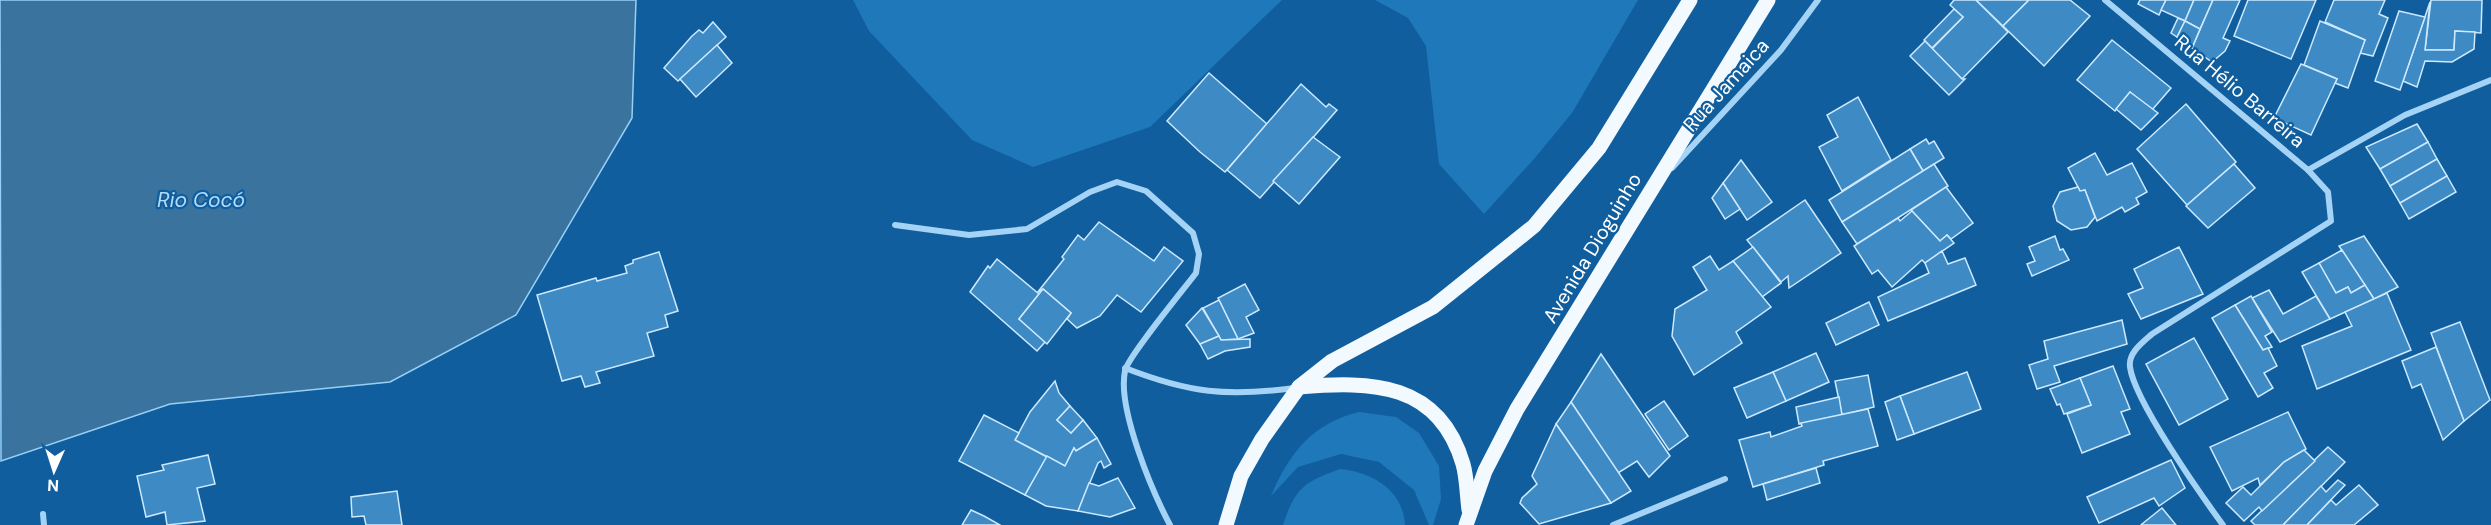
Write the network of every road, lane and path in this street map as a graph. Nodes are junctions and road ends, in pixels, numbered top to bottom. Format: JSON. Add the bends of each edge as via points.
{"nodes":[{"id":1,"x":1690,"y":0,"type":"edge"},
{"id":2,"x":1768,"y":0,"type":"edge"},
{"id":3,"x":1818,"y":0,"type":"edge"},
{"id":4,"x":2105,"y":0,"type":"edge"},
{"id":5,"x":2491,"y":80,"type":"edge"},
{"id":6,"x":2308,"y":170,"type":"junction"},
{"id":7,"x":1654,"y":188,"type":"junction"},
{"id":8,"x":895,"y":225,"type":"dead end"},
{"id":9,"x":1125,"y":368,"type":"junction"},
{"id":10,"x":1299,"y":387,"type":"junction"},
{"id":11,"x":1725,"y":478,"type":"dead end"},
{"id":12,"x":43,"y":514,"type":"dead end"},
{"id":13,"x":1467,"y":519,"type":"edge"},
{"id":14,"x":44,"y":525,"type":"edge"},
{"id":15,"x":1170,"y":525,"type":"edge"},
{"id":16,"x":1226,"y":525,"type":"edge"},
{"id":17,"x":1613,"y":525,"type":"edge"},
{"id":18,"x":2223,"y":525,"type":"edge"}],
"edges":[{"from":1,"to":10,"type":"main road","via":[[1599,148],[1534,226],[1432,307],[1332,361]]},
{"from":2,"to":7,"type":"main road","name":"Avenida Dioguinho"},
{"from":3,"to":7,"type":"street","name":"Rua Jamaica","via":[[1781,50]]},
{"from":4,"to":6,"type":"street","name":"Rua Hélio Barreira"},
{"from":5,"to":6,"type":"street","name":"Rua Hélio Barreira","via":[[2404,115]]},
{"from":6,"to":18,"type":"street","via":[[2328,192],[2331,221],[2152,334],[2133,352],[2129,366],[2142,399]]},
{"from":7,"to":13,"type":"main road","name":"Avenida Dioguinho","via":[[1517,410],[1485,471]]},
{"from":8,"to":9,"type":"street","via":[[969,235],[1027,229],[1090,192],[1117,182],[1146,191],[1193,233],[1199,254],[1196,273]]},
{"from":9,"to":10,"type":"street","via":[[1174,386],[1217,393],[1251,394]]},
{"from":9,"to":15,"type":"street","via":[[1126,408]]},
{"from":10,"to":13,"type":"main road","via":[[1357,386],[1393,391],[1423,401],[1444,422],[1455,441],[1464,467]]},
{"from":10,"to":16,"type":"main road","via":[[1241,476]]},
{"from":11,"to":17,"type":"street"},
{"from":12,"to":14,"type":"street"}]}
